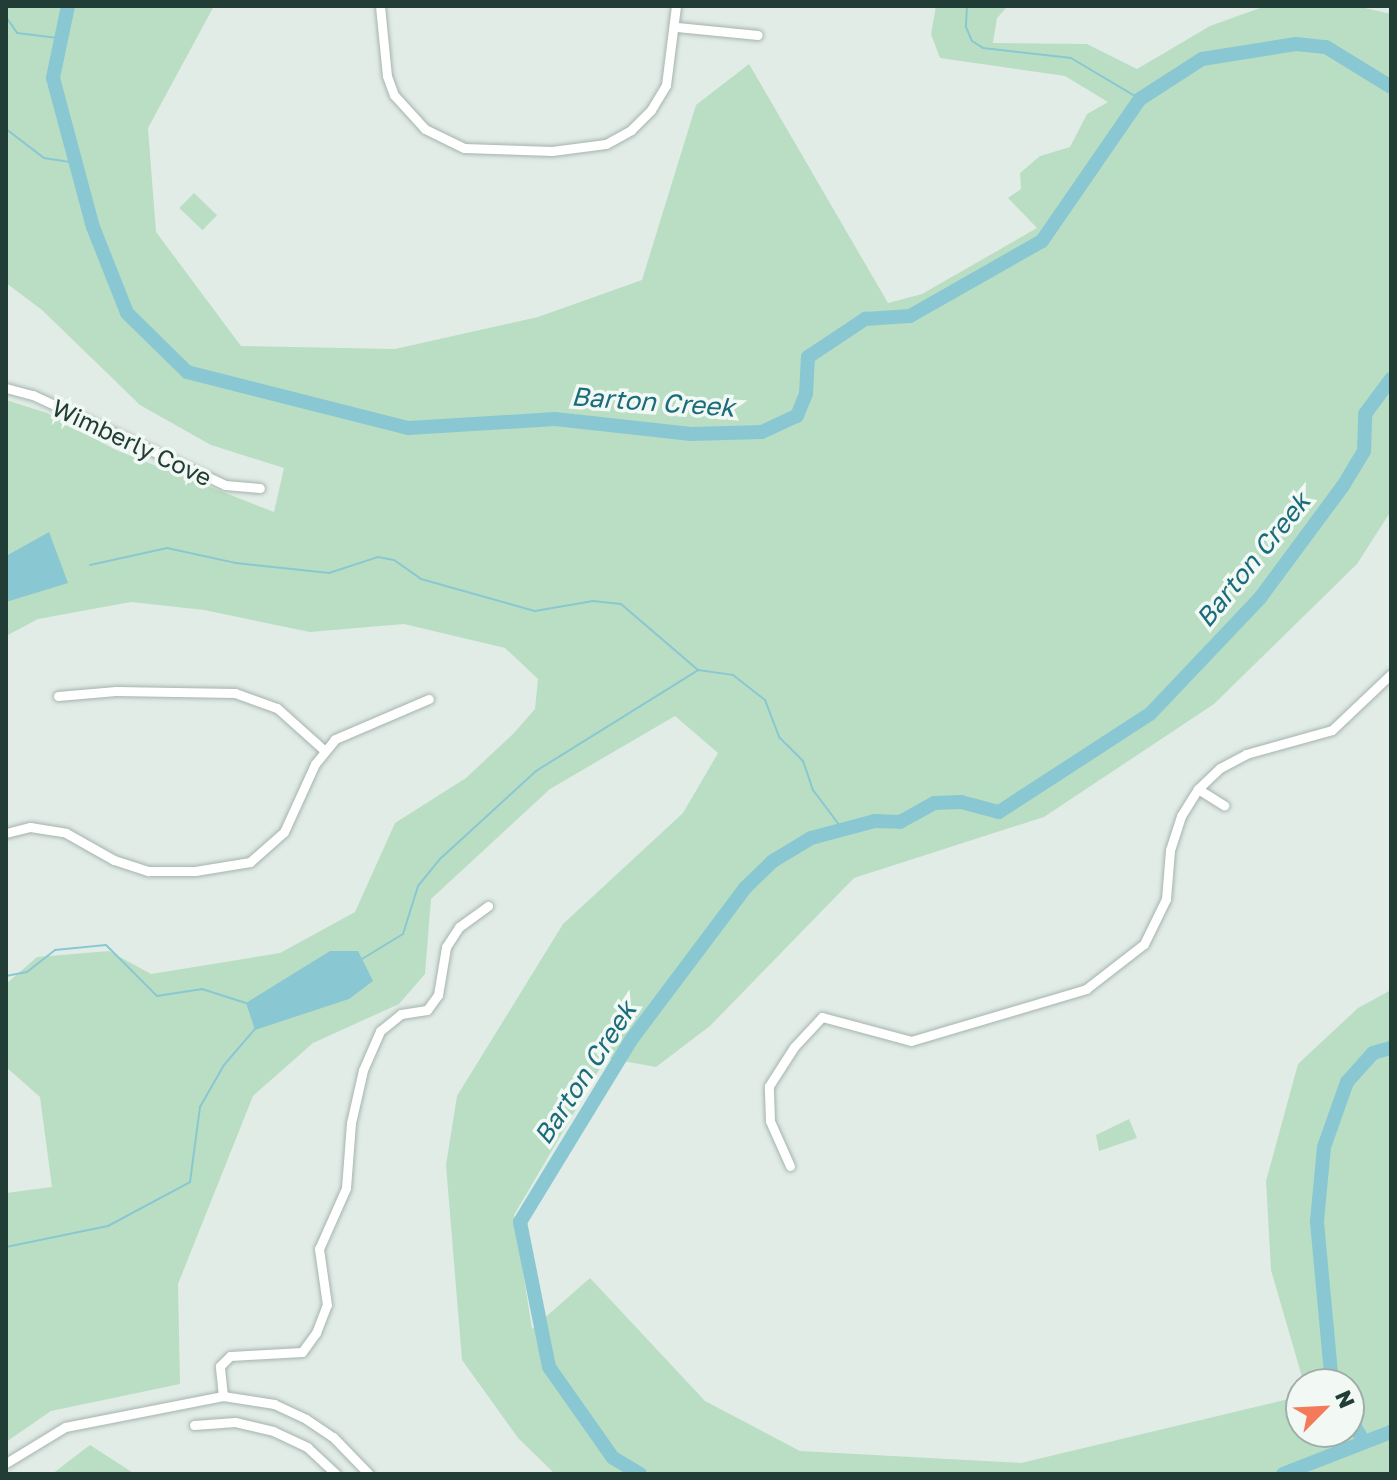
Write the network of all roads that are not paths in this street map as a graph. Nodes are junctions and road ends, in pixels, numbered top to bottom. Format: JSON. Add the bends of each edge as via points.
{"nodes":[{"id":1,"x":380,"y":6,"type":"edge"},
{"id":2,"x":676,"y":6,"type":"edge"},
{"id":3,"x":677,"y":27,"type":"junction"},
{"id":4,"x":758,"y":35,"type":"dead end"},
{"id":5,"x":6,"y":388,"type":"edge"},
{"id":6,"x":260,"y":488,"type":"dead end"},
{"id":7,"x":1391,"y":674,"type":"edge"},
{"id":8,"x":58,"y":696,"type":"dead end"},
{"id":9,"x":429,"y":699,"type":"dead end"},
{"id":10,"x":324,"y":750,"type":"junction"},
{"id":11,"x":1198,"y":789,"type":"junction"},
{"id":12,"x":1224,"y":805,"type":"dead end"},
{"id":13,"x":6,"y":833,"type":"edge"},
{"id":14,"x":488,"y":906,"type":"dead end"},
{"id":15,"x":790,"y":1166,"type":"dead end"},
{"id":16,"x":223,"y":1396,"type":"junction"},
{"id":17,"x":194,"y":1425,"type":"dead end"},
{"id":18,"x":6,"y":1463,"type":"edge"},
{"id":19,"x":336,"y":1474,"type":"edge"},
{"id":20,"x":369,"y":1474,"type":"edge"}],
"edges":[{"from":1,"to":3,"type":"street","via":[[380,40],[394,95],[425,129],[464,148],[581,149],[631,130],[666,85]]},
{"from":2,"to":3,"type":"street"},
{"from":3,"to":4,"type":"street"},
{"from":5,"to":6,"type":"street","name":"Wimberly Cove","via":[[33,395],[225,485]]},
{"from":7,"to":11,"type":"street","via":[[1332,730],[1246,754],[1220,768]]},
{"from":8,"to":10,"type":"street","via":[[116,691],[235,693],[269,703]]},
{"from":9,"to":10,"type":"street","via":[[350,731]]},
{"from":10,"to":13,"type":"street","via":[[284,832],[250,862],[229,868],[148,871],[114,860],[66,833],[30,827]]},
{"from":11,"to":12,"type":"street"},
{"from":11,"to":15,"type":"street","via":[[1181,816],[1170,850],[1166,899],[1144,944],[1086,989],[911,1041],[822,1017],[769,1086],[770,1121]]},
{"from":14,"to":16,"type":"street","via":[[459,927],[446,947],[438,995],[427,1010],[401,1014],[380,1031],[363,1070],[346,1188],[319,1249],[327,1305],[316,1333],[302,1352],[293,1355],[230,1356],[220,1366]]},
{"from":16,"to":18,"type":"street","via":[[65,1427]]},
{"from":16,"to":20,"type":"street","via":[[274,1404],[306,1419],[333,1437]]},
{"from":17,"to":19,"type":"street","via":[[235,1422],[273,1431],[307,1447]]}]}
